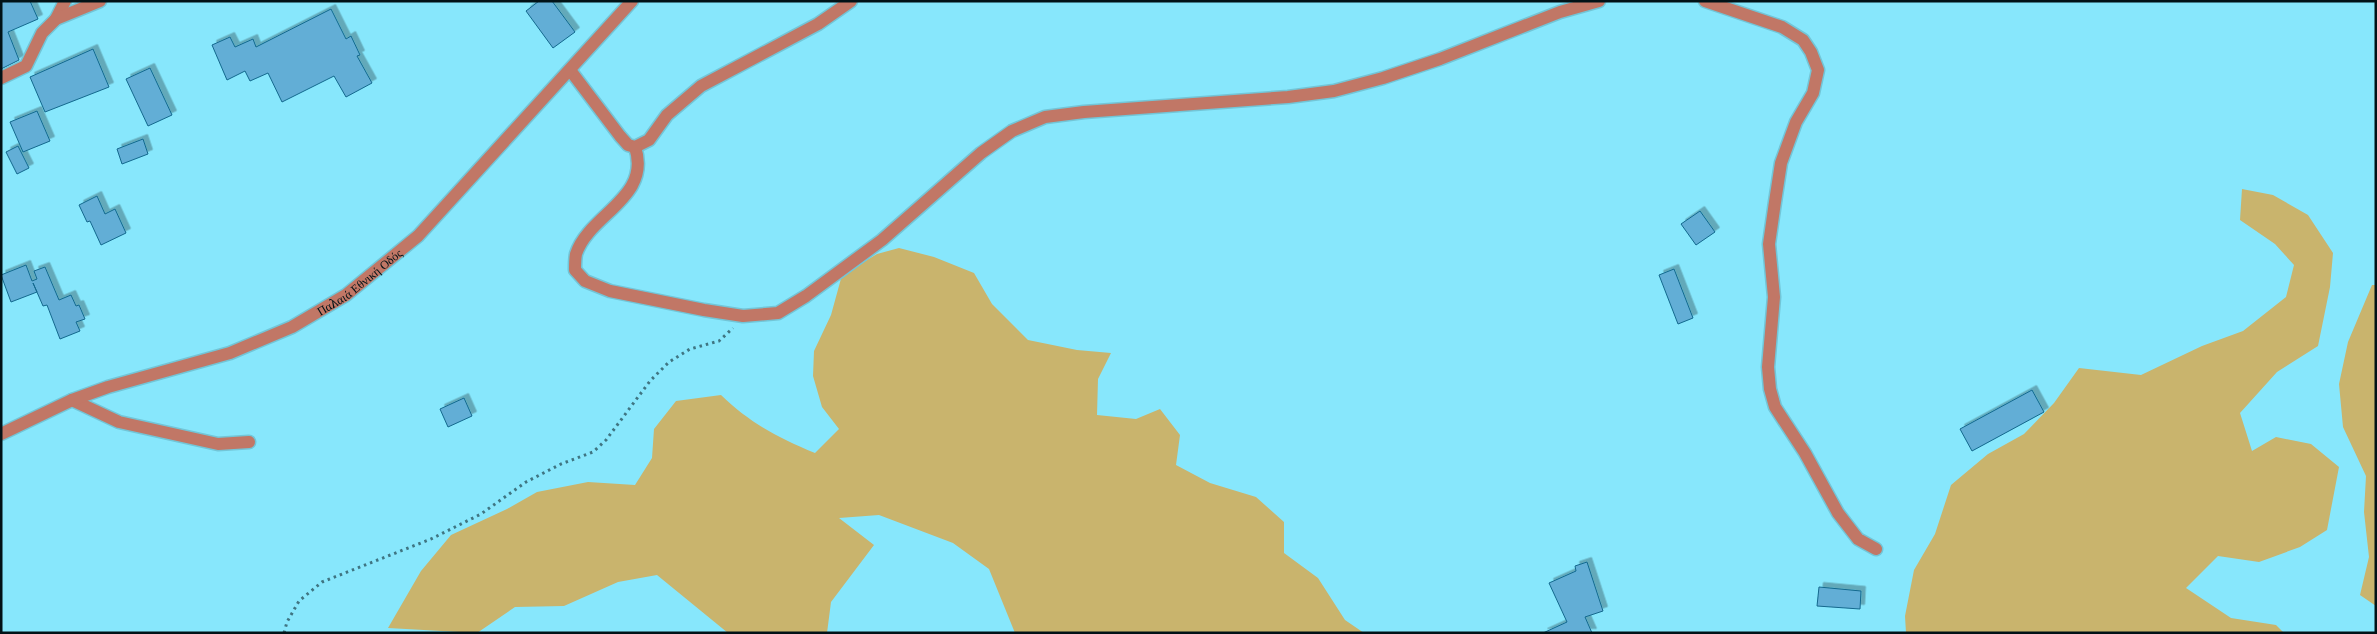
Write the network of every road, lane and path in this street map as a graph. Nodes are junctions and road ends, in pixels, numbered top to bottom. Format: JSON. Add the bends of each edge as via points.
{"nodes":[{"id":1,"x":65,"y":1,"type":"edge"},
{"id":2,"x":100,"y":1,"type":"edge"},
{"id":3,"x":632,"y":1,"type":"edge"},
{"id":4,"x":851,"y":1,"type":"edge"},
{"id":5,"x":1599,"y":1,"type":"edge"},
{"id":6,"x":1705,"y":1,"type":"edge"},
{"id":7,"x":56,"y":19,"type":"junction"},
{"id":8,"x":570,"y":70,"type":"junction"},
{"id":9,"x":1,"y":78,"type":"edge"},
{"id":10,"x":635,"y":147,"type":"junction"},
{"id":11,"x":743,"y":316,"type":"junction"},
{"id":12,"x":72,"y":400,"type":"junction"},
{"id":13,"x":1,"y":434,"type":"edge"},
{"id":14,"x":249,"y":442,"type":"dead end"},
{"id":15,"x":1876,"y":549,"type":"dead end"},
{"id":16,"x":284,"y":633,"type":"edge"}],
"edges":[{"from":1,"to":7,"type":"street"},
{"from":2,"to":7,"type":"street"},
{"from":3,"to":8,"type":"street","name":"Παλαιά Εθνική Οδός"},
{"from":4,"to":10,"type":"street","via":[[818,24],[701,86],[667,115],[649,140]]},
{"from":5,"to":11,"type":"street","via":[[1560,12],[1393,75],[1334,91],[1045,117],[1012,131],[981,153],[882,240],[806,296],[778,313]]},
{"from":6,"to":15,"type":"street","via":[[1782,27],[1803,40],[1818,70],[1813,93],[1796,122],[1781,163],[1774,202],[1769,244],[1774,297],[1768,367],[1770,389],[1781,419],[1805,453],[1838,514],[1858,540]]},
{"from":7,"to":9,"type":"street","via":[[42,33],[26,66]]},
{"from":8,"to":10,"type":"street","via":[[620,136],[628,145]]},
{"from":8,"to":12,"type":"street","name":"Παλαιά Εθνική Οδός","via":[[418,236],[346,295],[292,326],[230,353]]},
{"from":10,"to":11,"type":"street","via":[[639,160],[635,182],[584,238],[576,255],[575,270],[585,281],[610,291]]},
{"from":11,"to":16,"type":"path","via":[[719,341],[690,349],[668,362],[593,452],[526,482],[481,514],[432,539],[322,582],[299,601]]},
{"from":12,"to":13,"type":"street","name":"Παλαιά Εθνική Οδός"},
{"from":12,"to":14,"type":"street","via":[[118,422],[218,444]]}]}
